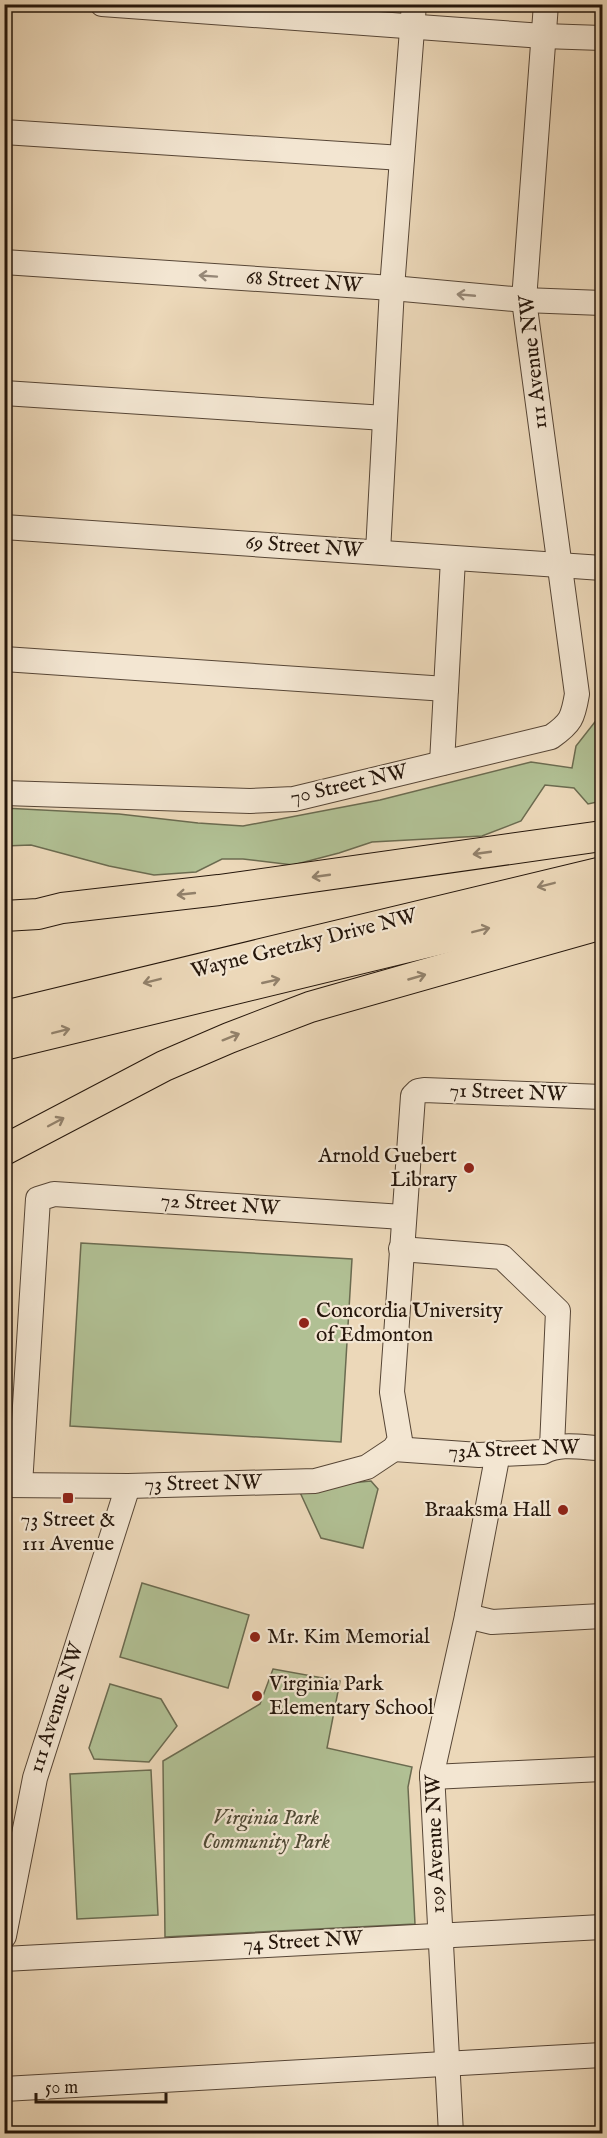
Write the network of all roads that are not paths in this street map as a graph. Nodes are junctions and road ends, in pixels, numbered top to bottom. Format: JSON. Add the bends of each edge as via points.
{"nodes":[{"id":1,"x":102,"y":4,"type":"edge"},
{"id":2,"x":546,"y":4,"type":"edge"},
{"id":3,"x":414,"y":15,"type":"edge"},
{"id":4,"x":543,"y":36,"type":"junction"},
{"id":5,"x":603,"y":38,"type":"edge"},
{"id":6,"x":4,"y":132,"type":"edge"},
{"id":7,"x":402,"y":158,"type":"junction"},
{"id":8,"x":4,"y":262,"type":"edge"},
{"id":9,"x":392,"y":288,"type":"junction"},
{"id":10,"x":524,"y":300,"type":"junction"},
{"id":11,"x":603,"y":303,"type":"edge"},
{"id":12,"x":4,"y":393,"type":"edge"},
{"id":13,"x":385,"y":418,"type":"junction"},
{"id":14,"x":4,"y":527,"type":"edge"},
{"id":15,"x":378,"y":552,"type":"junction"},
{"id":16,"x":453,"y":559,"type":"junction"},
{"id":17,"x":559,"y":565,"type":"junction"},
{"id":18,"x":603,"y":567,"type":"edge"},
{"id":19,"x":4,"y":659,"type":"edge"},
{"id":20,"x":446,"y":689,"type":"junction"},
{"id":21,"x":573,"y":717,"type":"joint"},
{"id":22,"x":442,"y":763,"type":"junction"},
{"id":23,"x":4,"y":792,"type":"edge"},
{"id":24,"x":603,"y":836,"type":"edge"},
{"id":25,"x":603,"y":872,"type":"edge"},
{"id":26,"x":603,"y":900,"type":"edge"},
{"id":27,"x":4,"y":903,"type":"edge"},
{"id":28,"x":62,"y":908,"type":"junction"},
{"id":29,"x":4,"y":916,"type":"edge"},
{"id":30,"x":603,"y":924,"type":"edge"},
{"id":31,"x":4,"y":1016,"type":"edge"},
{"id":32,"x":4,"y":1044,"type":"edge"},
{"id":33,"x":603,"y":1097,"type":"edge"},
{"id":34,"x":4,"y":1150,"type":"edge"},
{"id":35,"x":403,"y":1216,"type":"junction"},
{"id":36,"x":401,"y":1249,"type":"junction"},
{"id":37,"x":552,"y":1447,"type":"junction"},
{"id":38,"x":597,"y":1448,"type":"dead end"},
{"id":39,"x":394,"y":1449,"type":"junction"},
{"id":40,"x":498,"y":1453,"type":"junction"},
{"id":41,"x":12,"y":1485,"type":"edge"},
{"id":42,"x":128,"y":1486,"type":"junction"},
{"id":43,"x":467,"y":1616,"type":"junction"},
{"id":44,"x":603,"y":1616,"type":"edge"},
{"id":45,"x":603,"y":1769,"type":"edge"},
{"id":46,"x":432,"y":1777,"type":"junction"},
{"id":47,"x":603,"y":1927,"type":"edge"},
{"id":48,"x":439,"y":1935,"type":"junction"},
{"id":49,"x":4,"y":1936,"type":"edge"},
{"id":50,"x":4,"y":1959,"type":"edge"},
{"id":51,"x":603,"y":2055,"type":"edge"},
{"id":52,"x":446,"y":2064,"type":"junction"},
{"id":53,"x":4,"y":2089,"type":"edge"},
{"id":54,"x":451,"y":2133,"type":"edge"}],
"edges":[{"from":1,"to":3,"type":"street"},
{"from":2,"to":4,"type":"street","name":"111 Avenue NW"},
{"from":3,"to":4,"type":"street"},
{"from":3,"to":7,"type":"street"},
{"from":4,"to":5,"type":"street"},
{"from":4,"to":10,"type":"street","name":"111 Avenue NW"},
{"from":6,"to":7,"type":"street"},
{"from":7,"to":9,"type":"street"},
{"from":9,"to":8,"type":"street","name":"68 Street NW","one_way":true},
{"from":10,"to":9,"type":"street","name":"68 Street NW","one_way":true},
{"from":9,"to":13,"type":"street"},
{"from":10,"to":11,"type":"street","name":"68 Street NW"},
{"from":10,"to":17,"type":"street","name":"111 Avenue NW"},
{"from":12,"to":13,"type":"street"},
{"from":13,"to":15,"type":"street"},
{"from":14,"to":15,"type":"street","name":"69 Street NW"},
{"from":15,"to":16,"type":"street","name":"69 Street NW"},
{"from":16,"to":17,"type":"street","name":"69 Street NW"},
{"from":16,"to":20,"type":"street"},
{"from":17,"to":18,"type":"street","name":"69 Street NW"},
{"from":17,"to":21,"type":"street","name":"111 Avenue NW","via":[[577,694]]},
{"from":19,"to":20,"type":"street"},
{"from":20,"to":22,"type":"street"},
{"from":21,"to":22,"type":"street","name":"70 Street NW","via":[[551,737]]},
{"from":22,"to":23,"type":"street","name":"70 Street NW","via":[[294,800]]},
{"from":24,"to":28,"type":"main road","one_way":true},
{"from":25,"to":31,"type":"main road","name":"Wayne Gretzky Drive NW","one_way":true},
{"from":32,"to":26,"type":"main road","name":"Wayne Gretzky Drive NW","one_way":true},
{"from":27,"to":28,"type":"main road"},
{"from":28,"to":29,"type":"main road"},
{"from":34,"to":30,"type":"main road","one_way":true,"via":[[164,1066],[310,1007]]},
{"from":33,"to":35,"type":"street","name":"71 Street NW","via":[[424,1089],[415,1093],[411,1101]]},
{"from":35,"to":36,"type":"street"},
{"from":35,"to":41,"type":"street","name":"72 Street NW","via":[[54,1194],[38,1199]]},
{"from":36,"to":37,"type":"street","via":[[502,1257],[558,1311]]},
{"from":36,"to":39,"type":"street","via":[[392,1392],[400,1440]]},
{"from":37,"to":38,"type":"street","name":"73A Street NW"},
{"from":37,"to":40,"type":"street","name":"73A Street NW","via":[[543,1452]]},
{"from":39,"to":40,"type":"street","name":"73A Street NW"},
{"from":39,"to":42,"type":"street","name":"73 Street NW","via":[[367,1467],[315,1481]]},
{"from":40,"to":43,"type":"street","name":"109 Avenue NW"},
{"from":41,"to":42,"type":"street","name":"73 Street NW"},
{"from":42,"to":49,"type":"street","name":"111 Avenue NW","via":[[34,1778]]},
{"from":43,"to":44,"type":"street","via":[[492,1622]]},
{"from":43,"to":46,"type":"street","name":"109 Avenue NW"},
{"from":45,"to":46,"type":"street"},
{"from":46,"to":48,"type":"street","name":"109 Avenue NW"},
{"from":47,"to":48,"type":"street","name":"74 Street NW"},
{"from":48,"to":50,"type":"street","name":"74 Street NW"},
{"from":48,"to":52,"type":"street","name":"109 Avenue NW"},
{"from":51,"to":52,"type":"street"},
{"from":52,"to":53,"type":"street"},
{"from":52,"to":54,"type":"street","name":"109 Avenue NW"}]}
